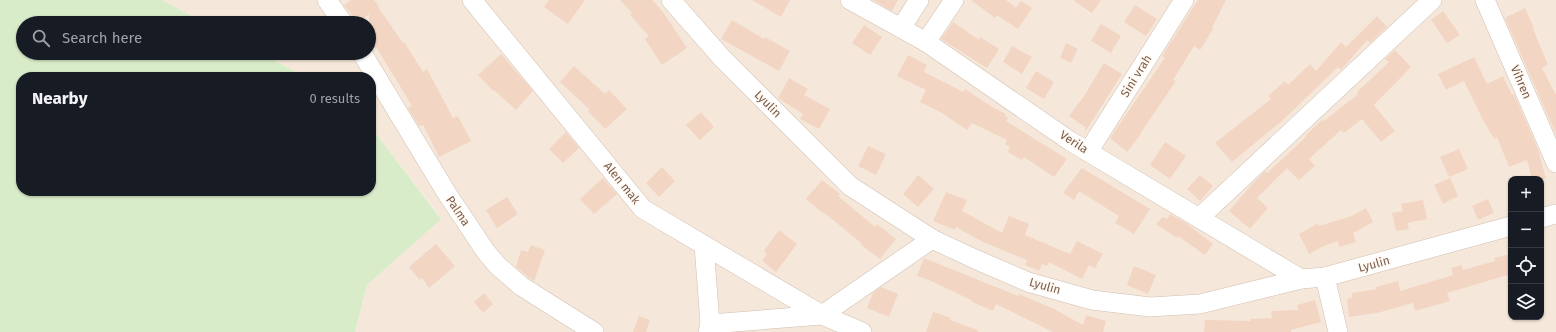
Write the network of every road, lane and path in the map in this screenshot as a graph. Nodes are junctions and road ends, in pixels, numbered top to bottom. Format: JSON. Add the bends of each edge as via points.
{"nodes":[{"id":1,"x":326,"y":0,"type":"edge"},
{"id":2,"x":472,"y":0,"type":"edge"},
{"id":3,"x":671,"y":0,"type":"edge"},
{"id":4,"x":850,"y":0,"type":"edge"},
{"id":5,"x":919,"y":0,"type":"edge"},
{"id":6,"x":954,"y":0,"type":"edge"},
{"id":7,"x":1184,"y":0,"type":"edge"},
{"id":8,"x":1432,"y":0,"type":"edge"},
{"id":9,"x":1485,"y":0,"type":"edge"},
{"id":10,"x":338,"y":16,"type":"edge"},
{"id":11,"x":901,"y":28,"type":"junction"},
{"id":12,"x":926,"y":42,"type":"junction"},
{"id":13,"x":366,"y":60,"type":"edge"},
{"id":14,"x":373,"y":72,"type":"edge"},
{"id":15,"x":376,"y":76,"type":"edge"},
{"id":16,"x":1088,"y":152,"type":"junction"},
{"id":17,"x":1556,"y":163,"type":"edge"},
{"id":18,"x":1556,"y":214,"type":"edge"},
{"id":19,"x":1544,"y":217,"type":"edge"},
{"id":20,"x":1199,"y":218,"type":"junction"},
{"id":21,"x":1508,"y":227,"type":"edge"},
{"id":22,"x":932,"y":239,"type":"junction"},
{"id":23,"x":704,"y":245,"type":"junction"},
{"id":24,"x":1325,"y":277,"type":"junction"},
{"id":25,"x":1301,"y":279,"type":"junction"},
{"id":26,"x":822,"y":315,"type":"junction"},
{"id":27,"x":709,"y":328,"type":"edge"},
{"id":28,"x":594,"y":332,"type":"edge"},
{"id":29,"x":862,"y":332,"type":"edge"},
{"id":30,"x":1338,"y":332,"type":"edge"}],
"edges":[{"from":1,"to":10,"type":"street"},
{"from":2,"to":23,"type":"street","name":"Alen mak","via":[[643,209]]},
{"from":3,"to":22,"type":"street","name":"Lyulin","via":[[722,58],[850,186]]},
{"from":4,"to":11,"type":"street","name":"Verila"},
{"from":5,"to":11,"type":"street"},
{"from":6,"to":12,"type":"street"},
{"from":7,"to":16,"type":"street","name":"Sini vrah"},
{"from":8,"to":20,"type":"street"},
{"from":9,"to":17,"type":"street","name":"Vihren"},
{"from":11,"to":12,"type":"street","name":"Verila"},
{"from":12,"to":16,"type":"street","name":"Verila"},
{"from":13,"to":14,"type":"street","name":"Palma"},
{"from":15,"to":28,"type":"street","name":"Palma","via":[[446,192],[486,252],[521,286]]},
{"from":16,"to":20,"type":"street","name":"Verila"},
{"from":18,"to":19,"type":"street"},
{"from":20,"to":25,"type":"street","name":"Verila"},
{"from":21,"to":24,"type":"street","name":"Lyulin"},
{"from":22,"to":25,"type":"street","name":"Lyulin","via":[[1028,282],[1092,300],[1150,308],[1200,304]]},
{"from":22,"to":26,"type":"street"},
{"from":23,"to":26,"type":"street","name":"Alen mak"},
{"from":23,"to":27,"type":"street"},
{"from":24,"to":25,"type":"street","name":"Lyulin"},
{"from":24,"to":30,"type":"street"},
{"from":26,"to":27,"type":"street"},
{"from":26,"to":29,"type":"street","name":"Alen mak"}]}
